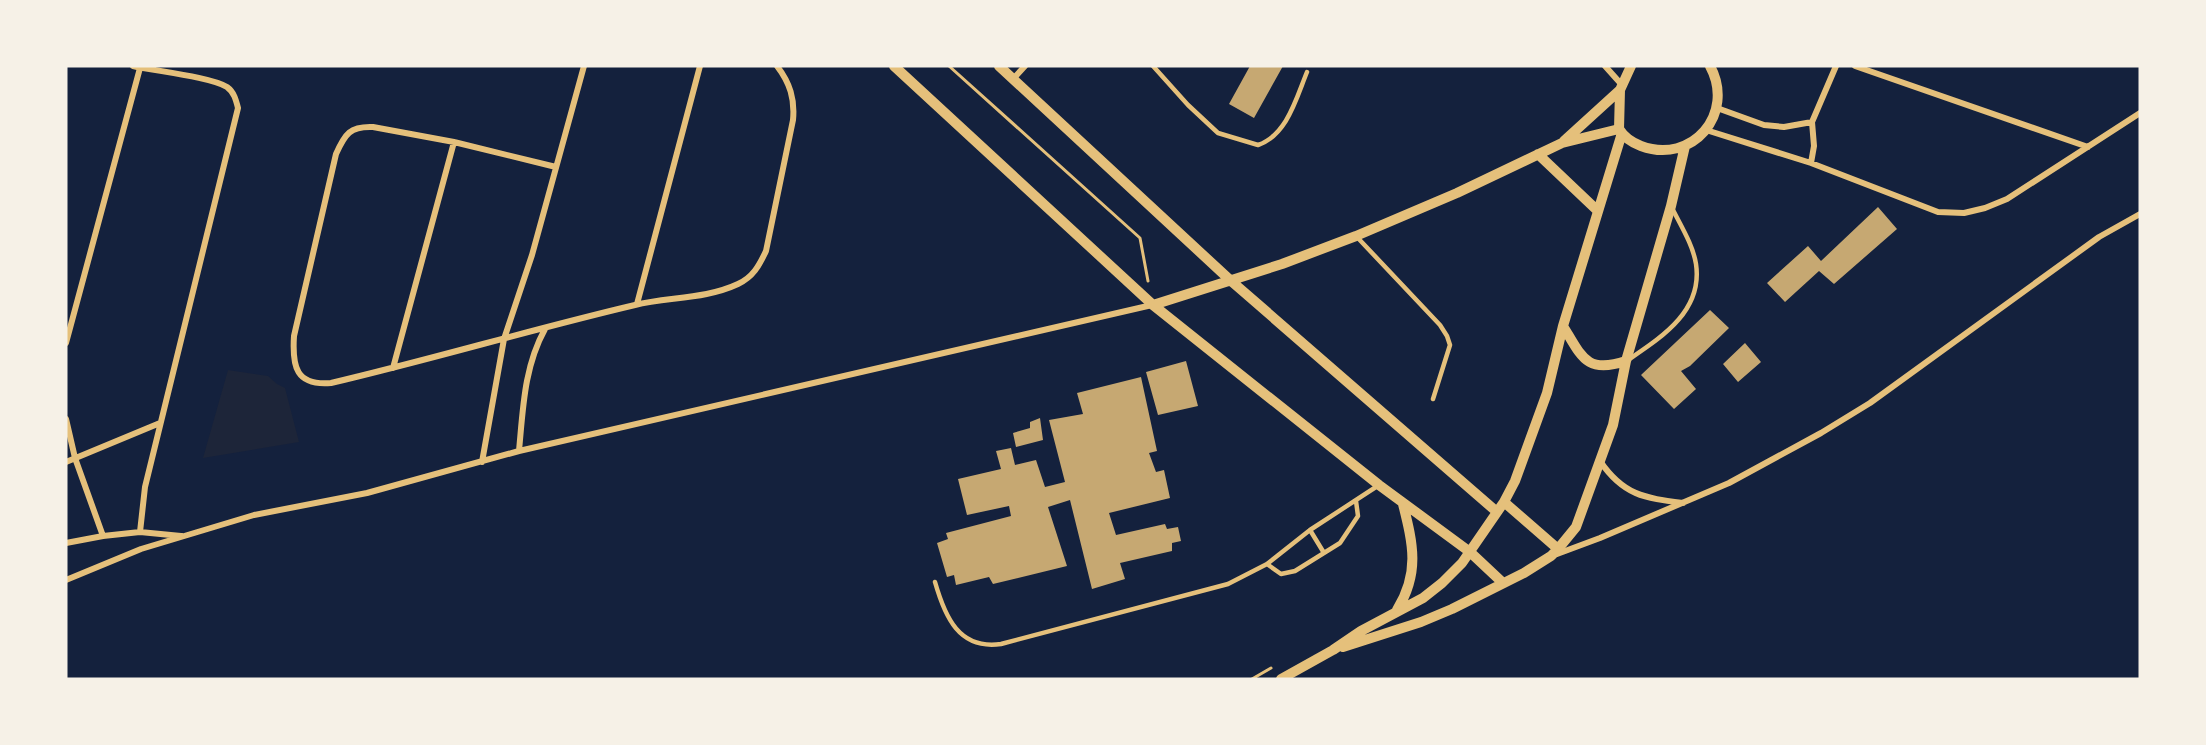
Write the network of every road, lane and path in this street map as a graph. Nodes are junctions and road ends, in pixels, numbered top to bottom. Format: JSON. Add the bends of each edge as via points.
{"nodes":[{"id":1,"x":584,"y":66,"type":"edge"},
{"id":2,"x":700,"y":66,"type":"edge"},
{"id":3,"x":777,"y":66,"type":"edge"},
{"id":4,"x":894,"y":66,"type":"edge"},
{"id":5,"x":949,"y":66,"type":"edge"},
{"id":6,"x":999,"y":66,"type":"edge"},
{"id":7,"x":1025,"y":66,"type":"edge"},
{"id":8,"x":1153,"y":66,"type":"edge"},
{"id":9,"x":1605,"y":66,"type":"edge"},
{"id":10,"x":1630,"y":66,"type":"edge"},
{"id":11,"x":1710,"y":66,"type":"edge"},
{"id":12,"x":1836,"y":66,"type":"edge"},
{"id":13,"x":1855,"y":66,"type":"edge"},
{"id":14,"x":137,"y":67,"type":"edge"},
{"id":15,"x":1307,"y":72,"type":"dead end"},
{"id":16,"x":1013,"y":79,"type":"junction"},
{"id":17,"x":1621,"y":88,"type":"junction"},
{"id":18,"x":1717,"y":108,"type":"junction"},
{"id":19,"x":2140,"y":113,"type":"edge"},
{"id":20,"x":1812,"y":122,"type":"junction"},
{"id":21,"x":1706,"y":130,"type":"junction"},
{"id":22,"x":1621,"y":131,"type":"junction"},
{"id":23,"x":454,"y":142,"type":"junction"},
{"id":24,"x":1562,"y":143,"type":"junction"},
{"id":25,"x":1685,"y":146,"type":"junction"},
{"id":26,"x":2088,"y":147,"type":"junction"},
{"id":27,"x":1538,"y":154,"type":"junction"},
{"id":28,"x":1811,"y":163,"type":"junction"},
{"id":29,"x":556,"y":167,"type":"junction"},
{"id":30,"x":1671,"y":206,"type":"junction"},
{"id":31,"x":1598,"y":211,"type":"junction"},
{"id":32,"x":2140,"y":214,"type":"edge"},
{"id":33,"x":1356,"y":236,"type":"junction"},
{"id":34,"x":1230,"y":280,"type":"junction"},
{"id":35,"x":637,"y":304,"type":"junction"},
{"id":36,"x":1153,"y":305,"type":"junction"},
{"id":37,"x":1563,"y":326,"type":"junction"},
{"id":38,"x":545,"y":329,"type":"junction"},
{"id":39,"x":504,"y":339,"type":"junction"},
{"id":40,"x":66,"y":343,"type":"edge"},
{"id":41,"x":1626,"y":362,"type":"junction"},
{"id":42,"x":393,"y":368,"type":"junction"},
{"id":43,"x":1433,"y":399,"type":"dead end"},
{"id":44,"x":66,"y":419,"type":"edge"},
{"id":45,"x":160,"y":423,"type":"junction"},
{"id":46,"x":519,"y":451,"type":"junction"},
{"id":47,"x":75,"y":458,"type":"junction"},
{"id":48,"x":1599,"y":460,"type":"junction"},
{"id":49,"x":66,"y":462,"type":"edge"},
{"id":50,"x":482,"y":462,"type":"junction"},
{"id":51,"x":1379,"y":485,"type":"junction"},
{"id":52,"x":1356,"y":501,"type":"junction"},
{"id":53,"x":1504,"y":502,"type":"junction"},
{"id":54,"x":1683,"y":503,"type":"junction"},
{"id":55,"x":1403,"y":504,"type":"junction"},
{"id":56,"x":1497,"y":512,"type":"junction"},
{"id":57,"x":1310,"y":530,"type":"junction"},
{"id":58,"x":140,"y":532,"type":"junction"},
{"id":59,"x":104,"y":536,"type":"junction"},
{"id":60,"x":185,"y":536,"type":"junction"},
{"id":61,"x":66,"y":543,"type":"edge"},
{"id":62,"x":1470,"y":552,"type":"junction"},
{"id":63,"x":1324,"y":553,"type":"junction"},
{"id":64,"x":1554,"y":553,"type":"junction"},
{"id":65,"x":1267,"y":564,"type":"junction"},
{"id":66,"x":66,"y":580,"type":"edge"},
{"id":67,"x":935,"y":582,"type":"dead end"},
{"id":68,"x":1503,"y":583,"type":"junction"},
{"id":69,"x":1395,"y":613,"type":"junction"},
{"id":70,"x":1333,"y":650,"type":"junction"},
{"id":71,"x":1281,"y":679,"type":"edge"}],
"edges":[{"from":1,"to":29,"type":"street"},
{"from":2,"to":35,"type":"street"},
{"from":3,"to":35,"type":"street","via":[[786,78],[795,107],[766,251],[759,267],[751,277],[716,292]]},
{"from":4,"to":36,"type":"street"},
{"from":5,"to":36,"type":"path","via":[[1140,238]]},
{"from":6,"to":16,"type":"street"},
{"from":7,"to":16,"type":"street"},
{"from":8,"to":15,"type":"lane","via":[[1218,133],[1258,145],[1275,136],[1285,124]]},
{"from":9,"to":17,"type":"street"},
{"from":10,"to":17,"type":"street"},
{"from":11,"to":18,"type":"street","via":[[1718,92]]},
{"from":12,"to":20,"type":"street"},
{"from":13,"to":26,"type":"street"},
{"from":14,"to":40,"type":"street"},
{"from":14,"to":45,"type":"street","via":[[217,83],[232,92],[238,108]]},
{"from":16,"to":34,"type":"street"},
{"from":17,"to":22,"type":"street"},
{"from":17,"to":24,"type":"street"},
{"from":18,"to":20,"type":"street","via":[[1764,125],[1784,127]]},
{"from":18,"to":21,"type":"street"},
{"from":19,"to":26,"type":"street"},
{"from":20,"to":28,"type":"street"},
{"from":21,"to":25,"type":"street"},
{"from":21,"to":28,"type":"street"},
{"from":22,"to":24,"type":"street"},
{"from":22,"to":25,"type":"street","via":[[1635,143],[1651,149]]},
{"from":22,"to":31,"type":"street"},
{"from":23,"to":29,"type":"street"},
{"from":23,"to":42,"type":"street"},
{"from":23,"to":42,"type":"street","via":[[360,126],[343,139],[336,153],[293,354],[304,379],[317,384]]},
{"from":24,"to":27,"type":"street"},
{"from":25,"to":30,"type":"street"},
{"from":26,"to":28,"type":"street","via":[[2007,199],[1964,213],[1938,212]]},
{"from":27,"to":31,"type":"street"},
{"from":27,"to":33,"type":"street"},
{"from":29,"to":39,"type":"street"},
{"from":30,"to":41,"type":"street"},
{"from":30,"to":41,"type":"lane","via":[[1696,263],[1697,283],[1680,320]]},
{"from":31,"to":37,"type":"street"},
{"from":32,"to":54,"type":"street","via":[[2099,237],[1870,403],[1729,483]]},
{"from":33,"to":34,"type":"street"},
{"from":33,"to":43,"type":"lane","via":[[1447,336],[1450,345]]},
{"from":34,"to":36,"type":"street"},
{"from":34,"to":56,"type":"street"},
{"from":35,"to":38,"type":"street"},
{"from":36,"to":46,"type":"street"},
{"from":36,"to":51,"type":"street"},
{"from":37,"to":41,"type":"street","via":[[1594,366]]},
{"from":37,"to":53,"type":"street","via":[[1546,393]]},
{"from":38,"to":39,"type":"street"},
{"from":38,"to":46,"type":"street","via":[[526,380]]},
{"from":39,"to":42,"type":"street"},
{"from":39,"to":50,"type":"street"},
{"from":41,"to":48,"type":"street","via":[[1613,425]]},
{"from":44,"to":47,"type":"street"},
{"from":45,"to":47,"type":"street"},
{"from":45,"to":58,"type":"street","via":[[145,487]]},
{"from":46,"to":50,"type":"street"},
{"from":47,"to":49,"type":"street"},
{"from":47,"to":59,"type":"street"},
{"from":48,"to":54,"type":"street","via":[[1611,477],[1639,495]]},
{"from":48,"to":64,"type":"street","via":[[1576,527]]},
{"from":50,"to":60,"type":"street","via":[[367,493],[254,515]]},
{"from":51,"to":52,"type":"lane"},
{"from":51,"to":55,"type":"street"},
{"from":52,"to":57,"type":"lane"},
{"from":52,"to":63,"type":"lane","via":[[1358,516],[1349,532]]},
{"from":53,"to":56,"type":"street"},
{"from":53,"to":64,"type":"street"},
{"from":54,"to":64,"type":"street"},
{"from":55,"to":62,"type":"street"},
{"from":55,"to":69,"type":"street","via":[[1413,541],[1413,559],[1405,596]]},
{"from":56,"to":62,"type":"street"},
{"from":57,"to":63,"type":"lane"},
{"from":57,"to":65,"type":"lane"},
{"from":58,"to":59,"type":"street"},
{"from":58,"to":60,"type":"street"},
{"from":59,"to":61,"type":"street"},
{"from":60,"to":66,"type":"street","via":[[141,549]]},
{"from":62,"to":68,"type":"street"},
{"from":62,"to":69,"type":"street","via":[[1442,583]]},
{"from":63,"to":65,"type":"lane","via":[[1285,575]]},
{"from":64,"to":68,"type":"street"},
{"from":65,"to":67,"type":"lane","via":[[1228,584],[989,645],[966,639],[942,608]]},
{"from":68,"to":70,"type":"street","via":[[1421,622]]},
{"from":69,"to":70,"type":"street"},
{"from":70,"to":71,"type":"street"}]}
